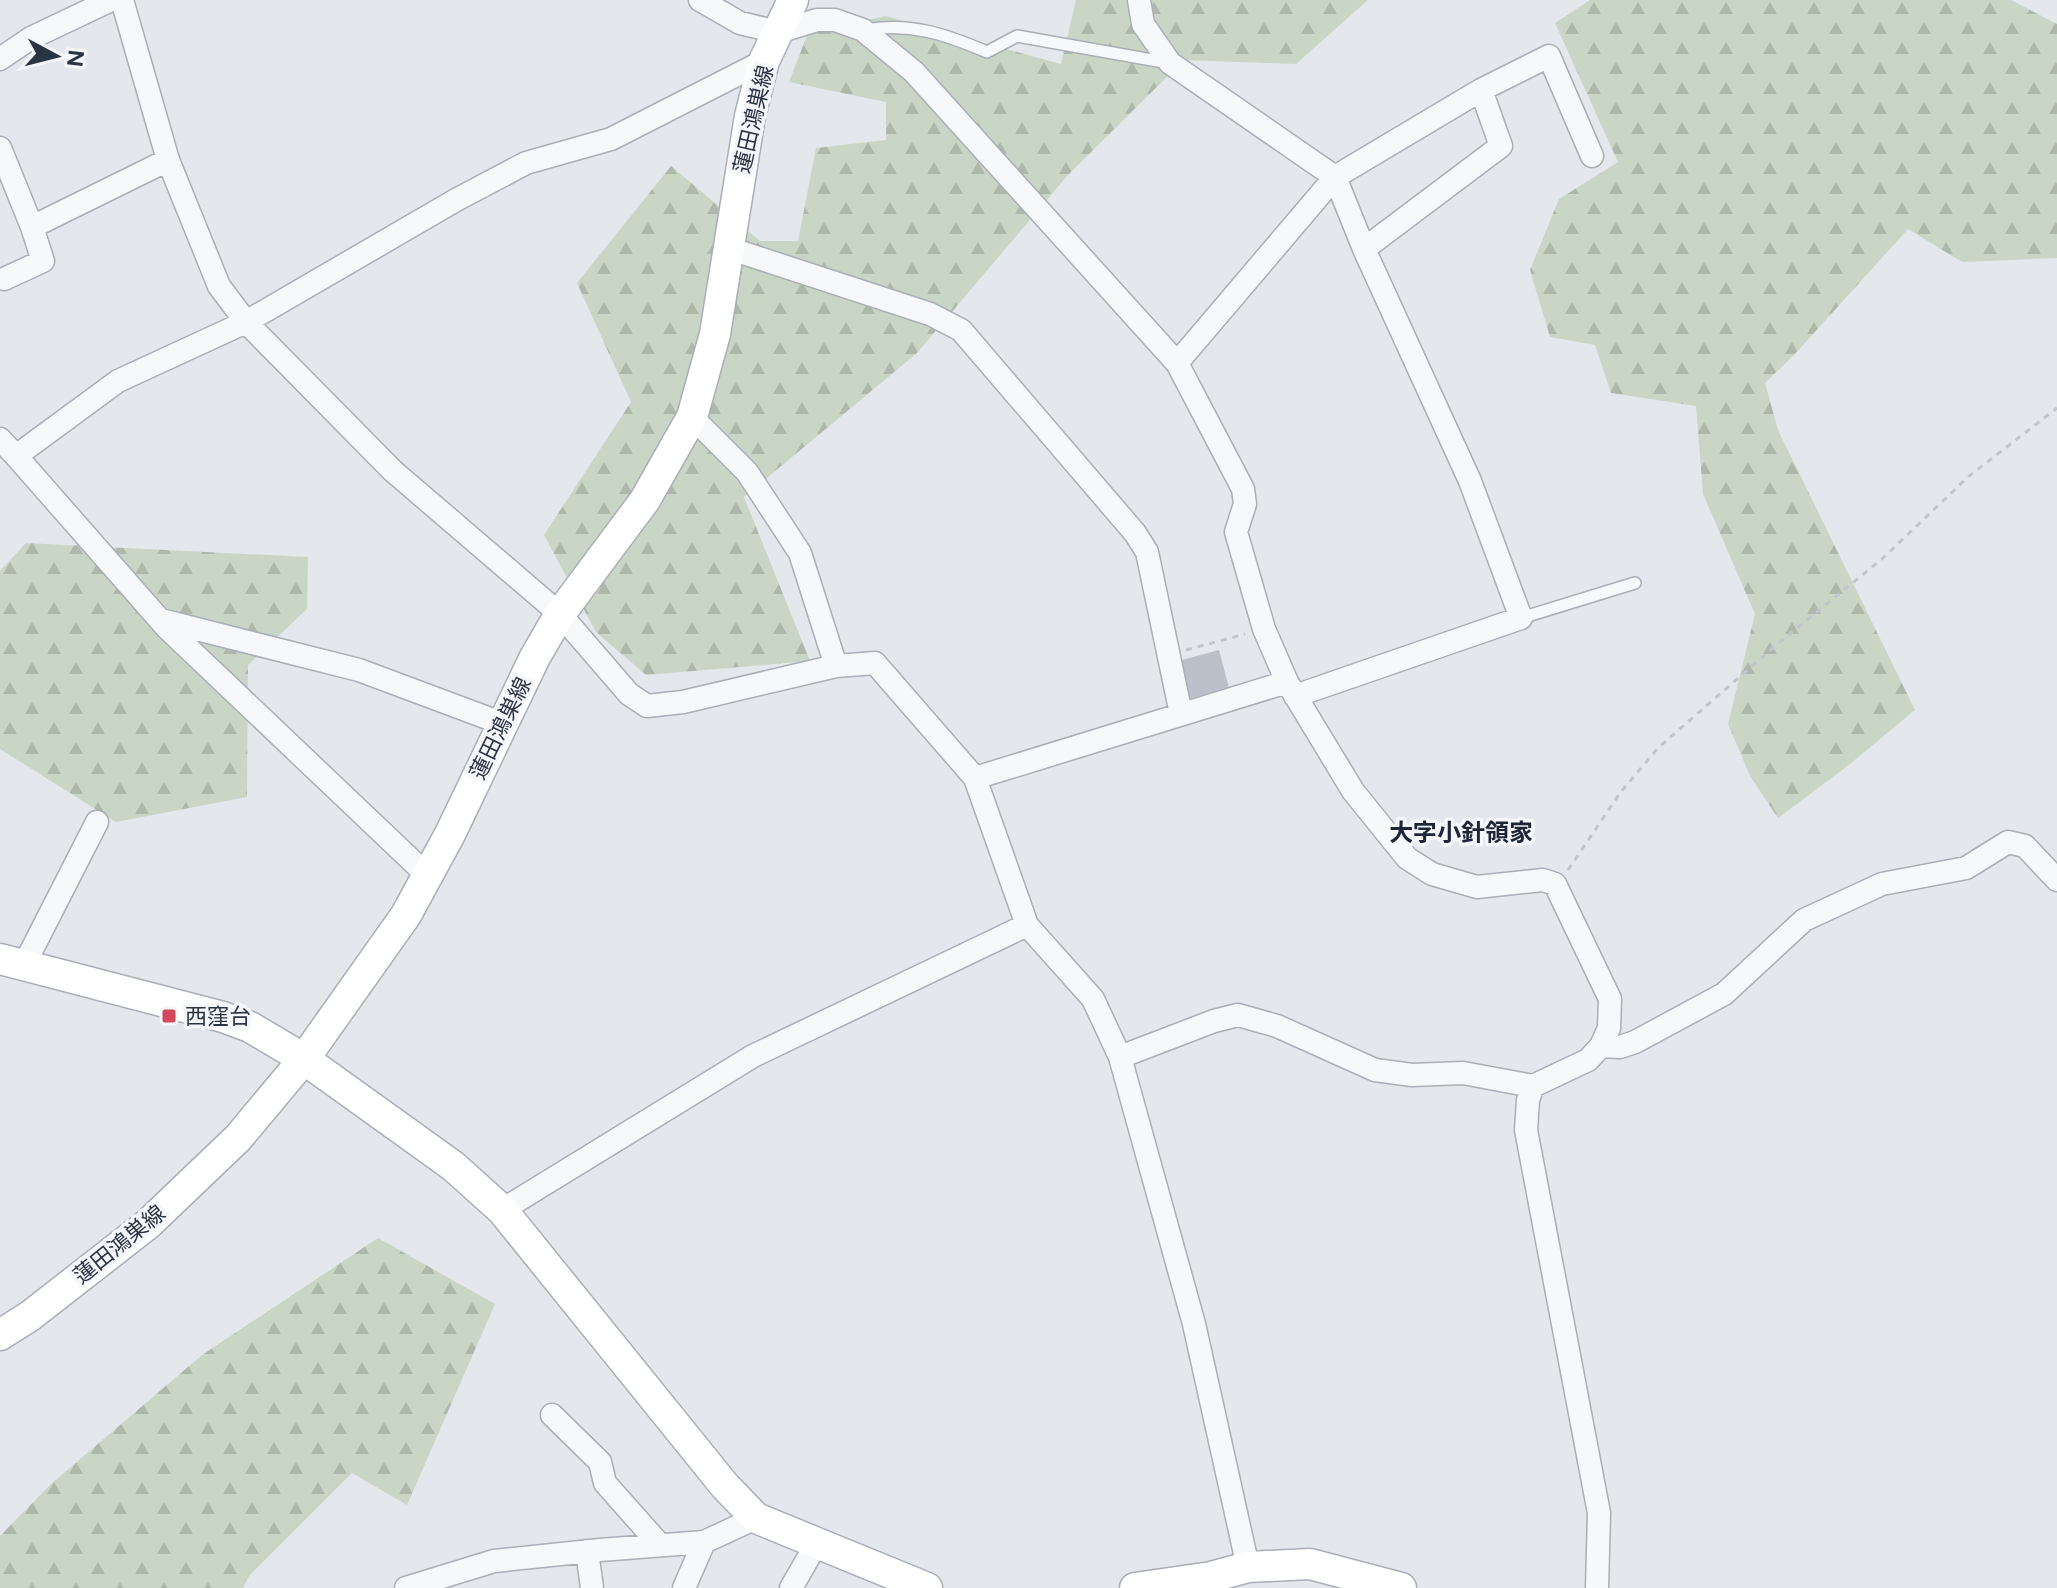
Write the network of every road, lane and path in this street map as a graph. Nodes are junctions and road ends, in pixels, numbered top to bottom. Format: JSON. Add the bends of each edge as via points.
{"nodes":[{"id":1,"x":111,"y":0,"type":"edge"},
{"id":2,"x":122,"y":0,"type":"edge"},
{"id":3,"x":700,"y":0,"type":"edge"},
{"id":4,"x":793,"y":0,"type":"edge"},
{"id":5,"x":1139,"y":0,"type":"edge"},
{"id":6,"x":863,"y":30,"type":"junction"},
{"id":7,"x":778,"y":32,"type":"junction"},
{"id":8,"x":0,"y":59,"type":"edge"},
{"id":9,"x":764,"y":61,"type":"junction"},
{"id":10,"x":1170,"y":63,"type":"junction"},
{"id":11,"x":1481,"y":90,"type":"junction"},
{"id":12,"x":0,"y":148,"type":"edge"},
{"id":13,"x":1592,"y":156,"type":"dead end"},
{"id":14,"x":168,"y":160,"type":"junction"},
{"id":15,"x":1335,"y":177,"type":"junction"},
{"id":16,"x":32,"y":227,"type":"junction"},
{"id":17,"x":728,"y":248,"type":"junction"},
{"id":18,"x":1364,"y":249,"type":"junction"},
{"id":19,"x":4,"y":279,"type":"dead end"},
{"id":20,"x":246,"y":322,"type":"junction"},
{"id":21,"x":1177,"y":363,"type":"junction"},
{"id":22,"x":2057,"y":408,"type":"edge"},
{"id":23,"x":692,"y":417,"type":"junction"},
{"id":24,"x":0,"y":439,"type":"edge"},
{"id":25,"x":16,"y":456,"type":"junction"},
{"id":26,"x":1635,"y":583,"type":"dead end"},
{"id":27,"x":560,"y":614,"type":"junction"},
{"id":28,"x":1521,"y":618,"type":"junction"},
{"id":29,"x":160,"y":620,"type":"junction"},
{"id":30,"x":1264,"y":629,"type":"junction"},
{"id":31,"x":1168,"y":654,"type":"junction"},
{"id":32,"x":836,"y":666,"type":"junction"},
{"id":33,"x":1291,"y":689,"type":"junction"},
{"id":34,"x":1181,"y":714,"type":"junction"},
{"id":35,"x":501,"y":723,"type":"junction"},
{"id":36,"x":975,"y":778,"type":"junction"},
{"id":37,"x":97,"y":822,"type":"dead end"},
{"id":38,"x":428,"y":876,"type":"junction"},
{"id":39,"x":2057,"y":880,"type":"edge"},
{"id":40,"x":1555,"y":884,"type":"junction"},
{"id":41,"x":1027,"y":925,"type":"junction"},
{"id":42,"x":11,"y":963,"type":"edge"},
{"id":43,"x":1601,"y":1046,"type":"junction"},
{"id":44,"x":1120,"y":1057,"type":"junction"},
{"id":45,"x":304,"y":1059,"type":"junction"},
{"id":46,"x":1533,"y":1086,"type":"junction"},
{"id":47,"x":502,"y":1210,"type":"junction"},
{"id":48,"x":0,"y":1335,"type":"edge"},
{"id":49,"x":552,"y":1415,"type":"dead end"},
{"id":50,"x":756,"y":1518,"type":"junction"},
{"id":51,"x":818,"y":1541,"type":"junction"},
{"id":52,"x":704,"y":1542,"type":"junction"},
{"id":53,"x":660,"y":1545,"type":"junction"},
{"id":54,"x":587,"y":1551,"type":"junction"},
{"id":55,"x":1248,"y":1567,"type":"junction"},
{"id":56,"x":1211,"y":1582,"type":"edge"},
{"id":57,"x":406,"y":1588,"type":"edge"},
{"id":58,"x":592,"y":1588,"type":"edge"},
{"id":59,"x":684,"y":1588,"type":"edge"},
{"id":60,"x":791,"y":1588,"type":"edge"},
{"id":61,"x":927,"y":1588,"type":"edge"},
{"id":62,"x":1135,"y":1588,"type":"edge"},
{"id":63,"x":1401,"y":1588,"type":"edge"},
{"id":64,"x":1597,"y":1588,"type":"edge"}],
"edges":[{"from":1,"to":8,"type":"street"},
{"from":2,"to":14,"type":"street"},
{"from":3,"to":7,"type":"street","via":[[740,23]]},
{"from":4,"to":7,"type":"main road","name":"蓮田鴻巣線"},
{"from":5,"to":10,"type":"street","via":[[1143,24]]},
{"from":6,"to":7,"type":"street","via":[[817,20]]},
{"from":6,"to":10,"type":"lane","via":[[889,25],[944,33],[987,52],[1017,36]]},
{"from":6,"to":21,"type":"street","via":[[914,72]]},
{"from":7,"to":9,"type":"main road","name":"蓮田鴻巣線"},
{"from":9,"to":17,"type":"main road","name":"蓮田鴻巣線"},
{"from":9,"to":20,"type":"street","via":[[611,139],[526,163]]},
{"from":10,"to":15,"type":"street"},
{"from":11,"to":13,"type":"street","via":[[1549,56]]},
{"from":11,"to":15,"type":"street"},
{"from":11,"to":18,"type":"street","via":[[1501,146]]},
{"from":12,"to":16,"type":"street"},
{"from":14,"to":16,"type":"street"},
{"from":14,"to":20,"type":"street","via":[[219,286]]},
{"from":15,"to":18,"type":"street"},
{"from":15,"to":21,"type":"street"},
{"from":16,"to":19,"type":"street","via":[[43,261]]},
{"from":17,"to":23,"type":"main road","name":"蓮田鴻巣線","via":[[715,334]]},
{"from":17,"to":31,"type":"street","via":[[930,314],[961,330],[1135,533],[1147,552]]},
{"from":18,"to":28,"type":"street","via":[[1470,481]]},
{"from":20,"to":25,"type":"street","via":[[118,381]]},
{"from":20,"to":27,"type":"street","via":[[393,471]]},
{"from":21,"to":30,"type":"street","via":[[1243,489],[1245,504],[1236,532]]},
{"from":22,"to":40,"type":"path","via":[[1968,477],[1882,559],[1658,748]]},
{"from":23,"to":27,"type":"main road","name":"蓮田鴻巣線","via":[[645,500]]},
{"from":23,"to":32,"type":"street","via":[[747,472],[800,553]]},
{"from":24,"to":25,"type":"street"},
{"from":25,"to":29,"type":"street"},
{"from":26,"to":28,"type":"lane"},
{"from":27,"to":32,"type":"street","via":[[629,694],[647,706]]},
{"from":27,"to":35,"type":"main road","name":"蓮田鴻巣線"},
{"from":28,"to":33,"type":"street"},
{"from":29,"to":35,"type":"street","via":[[359,670]]},
{"from":29,"to":38,"type":"street"},
{"from":30,"to":31,"type":"path"},
{"from":30,"to":33,"type":"street"},
{"from":31,"to":34,"type":"street"},
{"from":32,"to":36,"type":"street","via":[[875,663]]},
{"from":33,"to":34,"type":"street"},
{"from":33,"to":40,"type":"street","via":[[1353,791],[1407,858],[1432,874],[1477,887],[1543,880]]},
{"from":34,"to":36,"type":"street"},
{"from":35,"to":38,"type":"main road","name":"蓮田鴻巣線"},
{"from":36,"to":41,"type":"street"},
{"from":37,"to":42,"type":"street"},
{"from":38,"to":45,"type":"main road","name":"蓮田鴻巣線"},
{"from":39,"to":43,"type":"street","via":[[2025,846],[2008,842],[1966,868],[1882,884],[1804,920],[1724,994],[1635,1042]]},
{"from":40,"to":43,"type":"street","via":[[1610,999],[1609,1028]]},
{"from":41,"to":44,"type":"street","via":[[1093,999]]},
{"from":41,"to":47,"type":"street","via":[[753,1056]]},
{"from":42,"to":45,"type":"main road","via":[[223,1017]]},
{"from":43,"to":46,"type":"street","via":[[1588,1060]]},
{"from":44,"to":46,"type":"street","via":[[1238,1015],[1277,1026],[1375,1070],[1463,1073]]},
{"from":44,"to":55,"type":"street","via":[[1194,1324]]},
{"from":45,"to":47,"type":"main road","via":[[453,1166]]},
{"from":45,"to":48,"type":"main road","name":"蓮田鴻巣線","via":[[238,1138],[148,1224]]},
{"from":46,"to":64,"type":"street","via":[[1526,1130],[1599,1513]]},
{"from":47,"to":50,"type":"main road"},
{"from":49,"to":53,"type":"street","via":[[600,1462],[605,1483]]},
{"from":50,"to":51,"type":"main road"},
{"from":50,"to":52,"type":"street"},
{"from":51,"to":60,"type":"street"},
{"from":51,"to":61,"type":"main road"},
{"from":52,"to":53,"type":"street"},
{"from":52,"to":59,"type":"street"},
{"from":53,"to":54,"type":"street"},
{"from":54,"to":57,"type":"street","via":[[494,1561]]},
{"from":54,"to":58,"type":"street"},
{"from":55,"to":56,"type":"main road"},
{"from":55,"to":63,"type":"main road","via":[[1310,1564]]},
{"from":56,"to":62,"type":"main road"}]}
